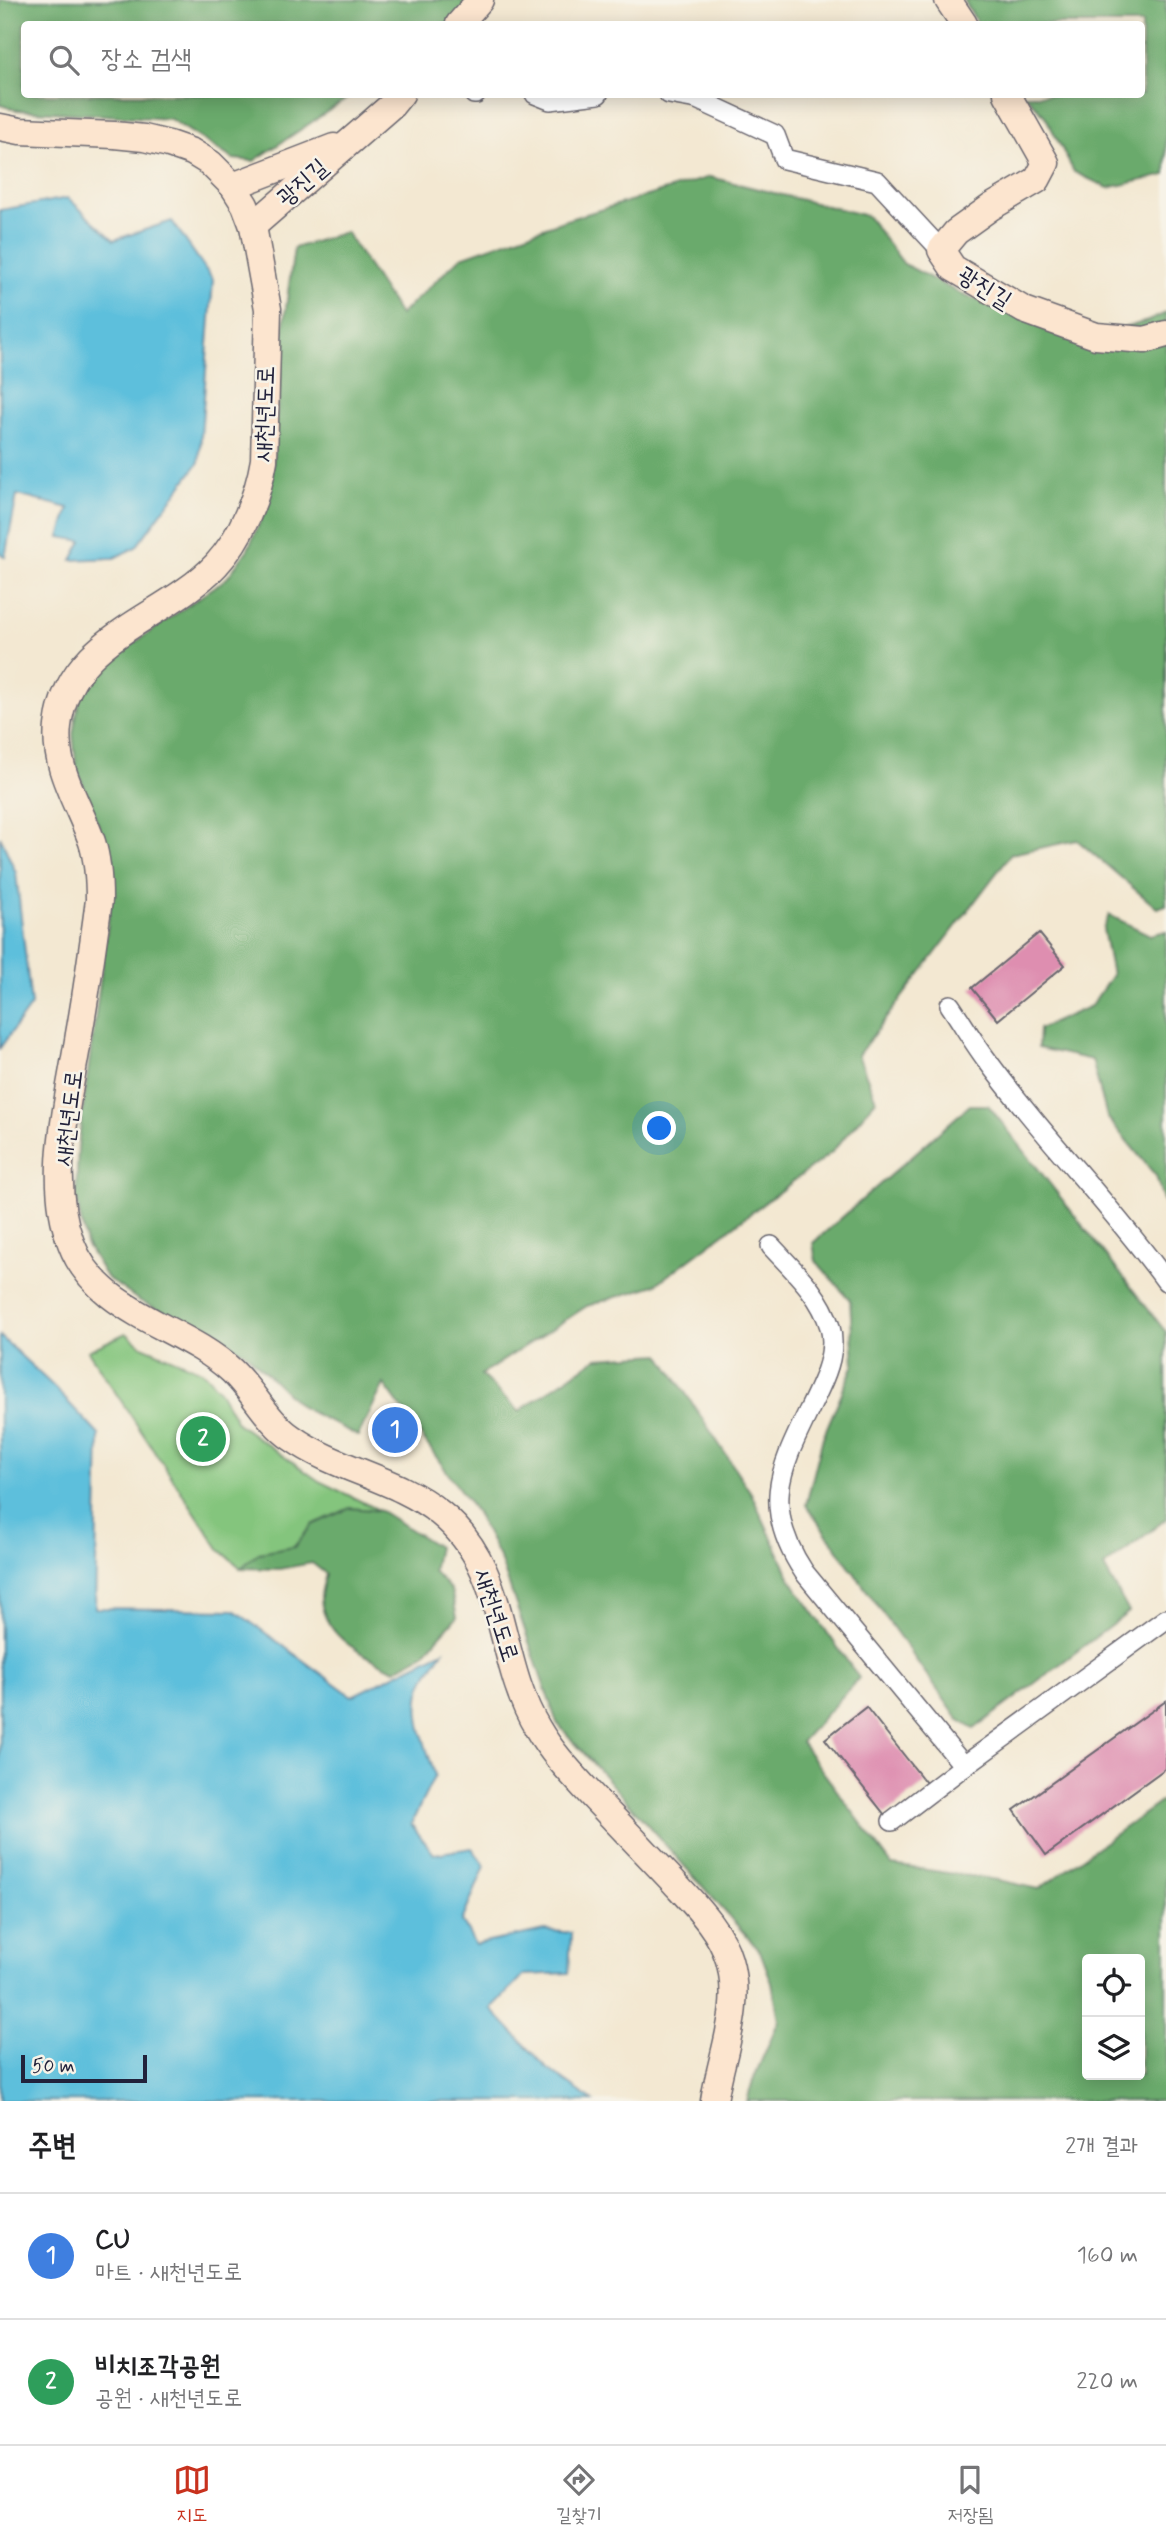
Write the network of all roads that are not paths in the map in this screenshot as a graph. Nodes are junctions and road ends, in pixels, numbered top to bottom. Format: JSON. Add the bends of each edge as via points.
{"nodes":[{"id":1,"x":480,"y":0,"type":"edge"},
{"id":2,"x":948,"y":0,"type":"edge"},
{"id":3,"x":462,"y":21,"type":"edge"},
{"id":4,"x":962,"y":21,"type":"edge"},
{"id":5,"x":398,"y":98,"type":"edge"},
{"id":6,"x":545,"y":98,"type":"edge"},
{"id":7,"x":566,"y":98,"type":"edge"},
{"id":8,"x":691,"y":98,"type":"edge"},
{"id":9,"x":1009,"y":98,"type":"edge"},
{"id":10,"x":0,"y":127,"type":"edge"},
{"id":11,"x":352,"y":140,"type":"junction"},
{"id":12,"x":233,"y":186,"type":"junction"},
{"id":13,"x":253,"y":226,"type":"junction"},
{"id":14,"x":941,"y":250,"type":"junction"},
{"id":15,"x":1166,"y":334,"type":"edge"},
{"id":16,"x":950,"y":1005,"type":"dead end"},
{"id":17,"x":771,"y":1246,"type":"dead end"},
{"id":18,"x":1166,"y":1280,"type":"edge"},
{"id":19,"x":1166,"y":1619,"type":"edge"},
{"id":20,"x":964,"y":1766,"type":"junction"},
{"id":21,"x":892,"y":1821,"type":"dead end"},
{"id":22,"x":714,"y":2101,"type":"edge"}],
"edges":[{"from":1,"to":3,"type":"street"},
{"from":2,"to":4,"type":"street"},
{"from":5,"to":11,"type":"street","name":"광진길"},
{"from":6,"to":7,"type":"street"},
{"from":8,"to":14,"type":"street","via":[[775,135],[784,159],[877,181]]},
{"from":9,"to":14,"type":"street","name":"광진길","via":[[1046,163],[1037,180],[956,232]]},
{"from":10,"to":12,"type":"street","name":"새천년도로","via":[[169,144],[210,163]]},
{"from":11,"to":12,"type":"street","name":"광진길"},
{"from":11,"to":13,"type":"street","name":"광진길"},
{"from":12,"to":13,"type":"street","name":"새천년도로"},
{"from":13,"to":22,"type":"street","name":"새천년도로","via":[[268,309],[264,460],[253,502],[217,564],[93,654],[68,689],[61,709],[58,748],[62,769],[91,840],[99,879],[62,1145],[65,1225],[82,1267],[98,1287],[217,1359],[292,1438],[417,1498],[457,1527],[471,1545],[493,1590],[519,1684],[537,1728],[570,1771],[711,1924],[729,1958],[732,2021]]},
{"from":14,"to":15,"type":"street","name":"광진길","via":[[953,268],[1024,310],[1096,336],[1145,340]]},
{"from":16,"to":18,"type":"street","via":[[988,1062]]},
{"from":17,"to":20,"type":"street","via":[[819,1301],[832,1345],[827,1372],[785,1463],[778,1504],[786,1541],[804,1572]]},
{"from":19,"to":20,"type":"street"},
{"from":20,"to":21,"type":"street"}]}
